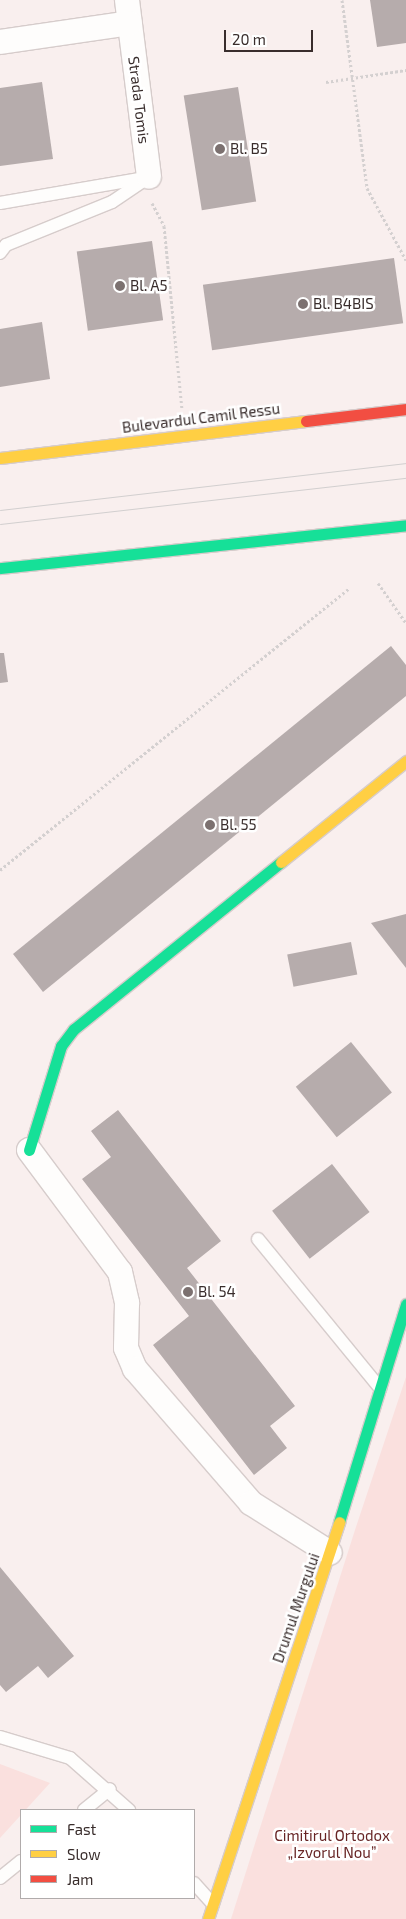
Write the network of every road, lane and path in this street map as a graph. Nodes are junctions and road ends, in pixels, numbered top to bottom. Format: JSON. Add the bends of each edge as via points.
{"nodes":[{"id":1,"x":127,"y":0,"type":"edge"},
{"id":2,"x":342,"y":0,"type":"edge"},
{"id":3,"x":130,"y":23,"type":"junction"},
{"id":4,"x":0,"y":42,"type":"edge"},
{"id":5,"x":406,"y":70,"type":"edge"},
{"id":6,"x":352,"y":78,"type":"junction"},
{"id":7,"x":326,"y":82,"type":"dead end"},
{"id":8,"x":149,"y":188,"type":"junction"},
{"id":9,"x":0,"y":202,"type":"edge"},
{"id":10,"x":0,"y":253,"type":"edge"},
{"id":11,"x":406,"y":260,"type":"edge"},
{"id":12,"x":406,"y":409,"type":"edge"},
{"id":13,"x":184,"y":436,"type":"junction"},
{"id":14,"x":0,"y":458,"type":"edge"},
{"id":15,"x":406,"y":525,"type":"edge"},
{"id":16,"x":0,"y":568,"type":"edge"},
{"id":17,"x":378,"y":584,"type":"dead end"},
{"id":18,"x":349,"y":588,"type":"dead end"},
{"id":19,"x":406,"y":623,"type":"edge"},
{"id":20,"x":406,"y":761,"type":"edge"},
{"id":21,"x":0,"y":870,"type":"edge"},
{"id":22,"x":29,"y":1150,"type":"joint"},
{"id":23,"x":258,"y":1239,"type":"dead end"},
{"id":24,"x":406,"y":1304,"type":"edge"},
{"id":25,"x":381,"y":1389,"type":"junction"},
{"id":26,"x":330,"y":1554,"type":"junction"},
{"id":27,"x":0,"y":1737,"type":"edge"},
{"id":28,"x":110,"y":1789,"type":"junction"},
{"id":29,"x":85,"y":1809,"type":"edge"},
{"id":30,"x":127,"y":1809,"type":"edge"},
{"id":31,"x":20,"y":1862,"type":"edge"},
{"id":32,"x":0,"y":1878,"type":"edge"},
{"id":33,"x":195,"y":1884,"type":"edge"},
{"id":34,"x":213,"y":1904,"type":"junction"},
{"id":35,"x":208,"y":1919,"type":"edge"}],
"edges":[{"from":1,"to":3,"type":"street","name":"Strada Tomis"},
{"from":2,"to":6,"type":"path"},
{"from":3,"to":4,"type":"street"},
{"from":3,"to":8,"type":"street","name":"Strada Tomis"},
{"from":5,"to":6,"type":"path"},
{"from":6,"to":7,"type":"path"},
{"from":6,"to":11,"type":"path","via":[[367,188]]},
{"from":8,"to":9,"type":"lane"},
{"from":8,"to":10,"type":"lane","via":[[6,245]]},
{"from":8,"to":13,"type":"path","via":[[164,226]]},
{"from":12,"to":13,"type":"street","name":"Bulevardul Camil Ressu"},
{"from":13,"to":14,"type":"street","name":"Bulevardul Camil Ressu"},
{"from":15,"to":16,"type":"street"},
{"from":17,"to":19,"type":"path"},
{"from":18,"to":21,"type":"path"},
{"from":20,"to":22,"type":"street","via":[[74,1029],[61,1046]]},
{"from":22,"to":26,"type":"street","via":[[120,1272],[127,1302],[126,1348],[135,1368],[251,1503]]},
{"from":23,"to":25,"type":"lane"},
{"from":24,"to":25,"type":"street","name":"Drumul Murgului"},
{"from":25,"to":26,"type":"street","name":"Drumul Murgului"},
{"from":26,"to":34,"type":"street","name":"Drumul Murgului"},
{"from":27,"to":28,"type":"lane","via":[[70,1758]]},
{"from":28,"to":29,"type":"lane"},
{"from":28,"to":30,"type":"lane"},
{"from":31,"to":32,"type":"lane"},
{"from":33,"to":34,"type":"lane"},
{"from":34,"to":35,"type":"street","name":"Drumul Murgului"}]}
